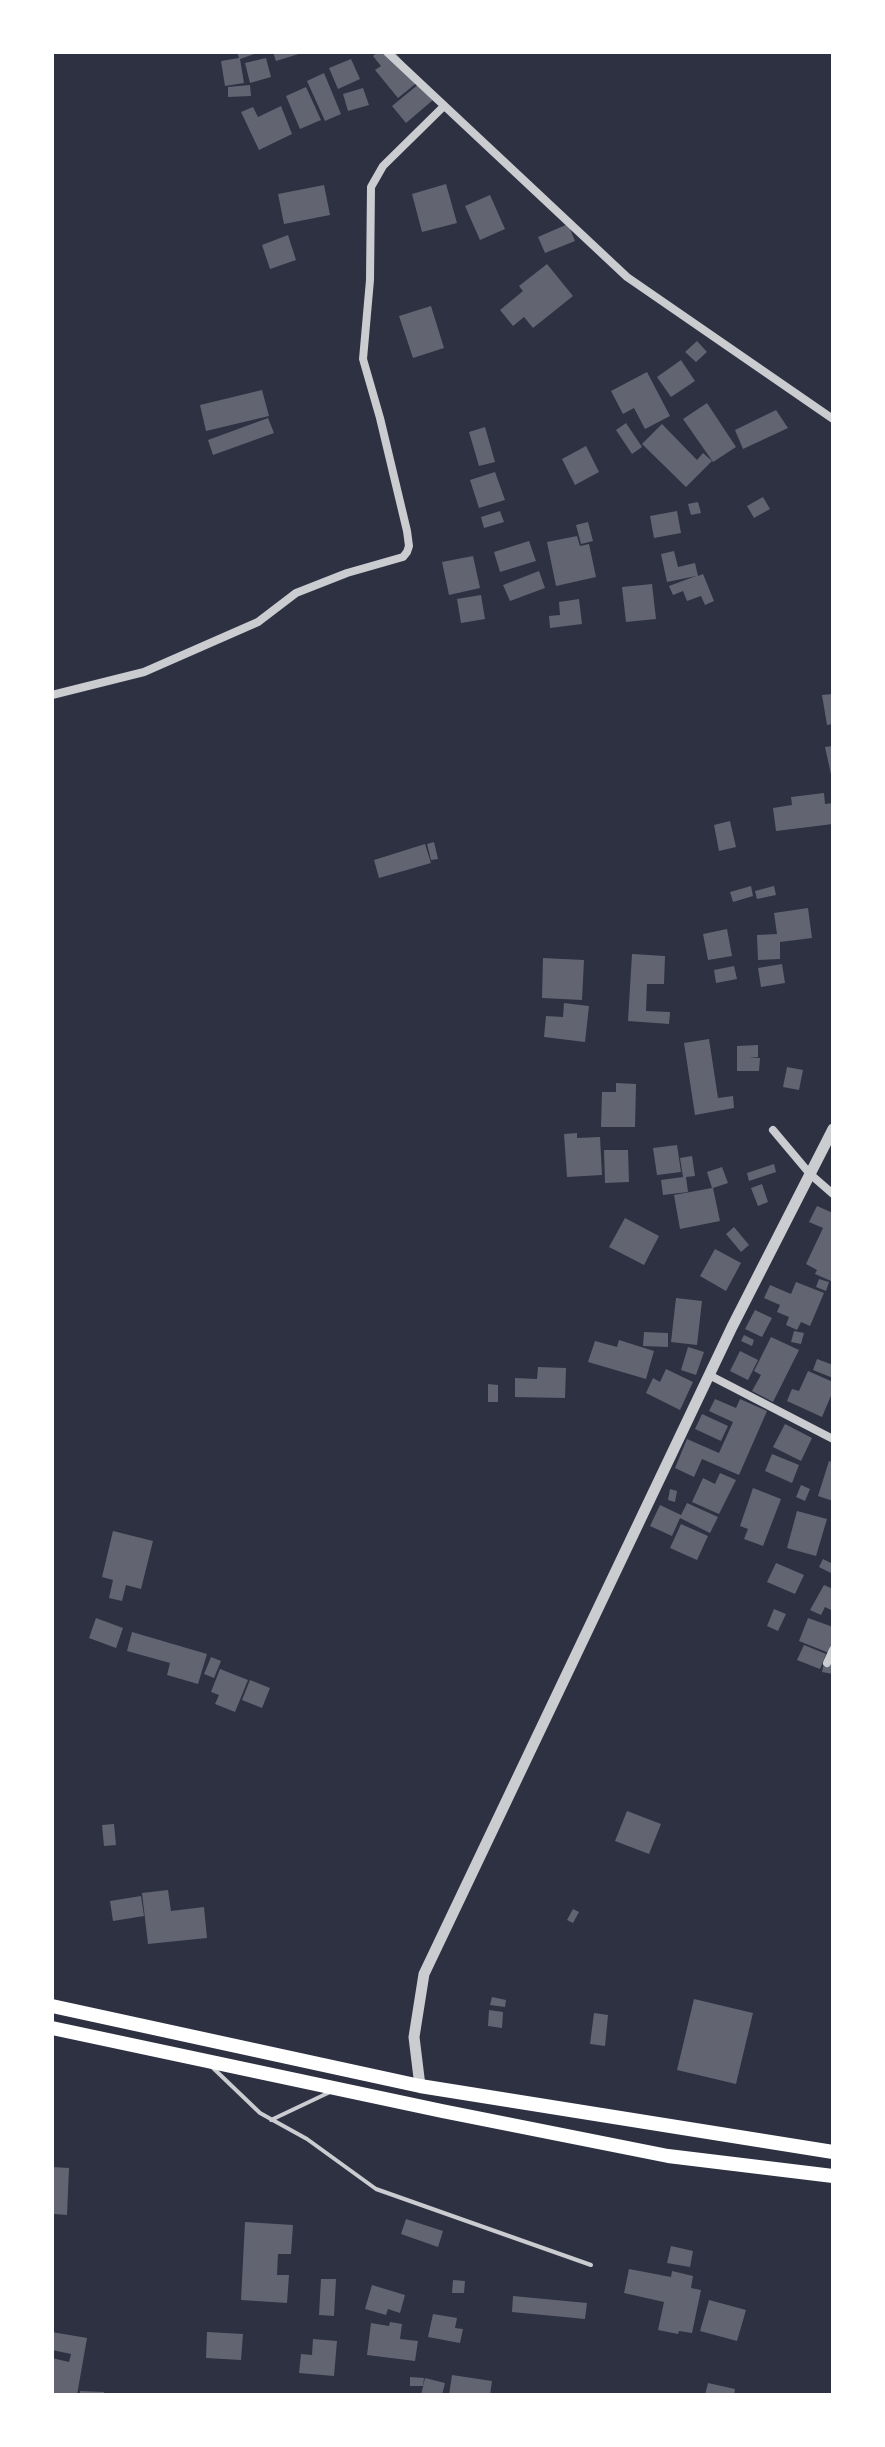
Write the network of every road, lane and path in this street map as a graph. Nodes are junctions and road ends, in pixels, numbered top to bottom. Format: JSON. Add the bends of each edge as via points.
{"nodes":[{"id":1,"x":387,"y":52,"type":"edge"},
{"id":2,"x":443,"y":107,"type":"junction"},
{"id":3,"x":833,"y":419,"type":"edge"},
{"id":4,"x":52,"y":695,"type":"edge"},
{"id":5,"x":833,"y":1129,"type":"edge"},
{"id":6,"x":773,"y":1130,"type":"dead end"},
{"id":7,"x":810,"y":1174,"type":"junction"},
{"id":8,"x":833,"y":1194,"type":"edge"},
{"id":9,"x":709,"y":1375,"type":"junction"},
{"id":10,"x":833,"y":1439,"type":"edge"},
{"id":11,"x":833,"y":1650,"type":"edge"},
{"id":12,"x":827,"y":1663,"type":"dead end"},
{"id":13,"x":52,"y":2006,"type":"edge"},
{"id":14,"x":52,"y":2028,"type":"edge"},
{"id":15,"x":204,"y":2060,"type":"junction"},
{"id":16,"x":420,"y":2086,"type":"junction"},
{"id":17,"x":337,"y":2089,"type":"junction"},
{"id":18,"x":271,"y":2120,"type":"junction"},
{"id":19,"x":833,"y":2152,"type":"edge"},
{"id":20,"x":833,"y":2176,"type":"edge"},
{"id":21,"x":591,"y":2265,"type":"dead end"}],
"edges":[{"from":1,"to":2,"type":"street"},
{"from":2,"to":3,"type":"street","via":[[627,277]]},
{"from":2,"to":4,"type":"street","via":[[383,166],[371,187],[363,359],[407,531],[407,552],[296,593],[258,622],[144,672]]},
{"from":5,"to":7,"type":"street"},
{"from":6,"to":7,"type":"street"},
{"from":7,"to":8,"type":"street"},
{"from":7,"to":9,"type":"street"},
{"from":9,"to":10,"type":"street"},
{"from":9,"to":16,"type":"street","via":[[424,1974],[414,2037]]},
{"from":11,"to":12,"type":"street"},
{"from":13,"to":16,"type":"highway"},
{"from":14,"to":15,"type":"highway"},
{"from":15,"to":17,"type":"highway"},
{"from":15,"to":18,"type":"lane"},
{"from":16,"to":19,"type":"highway"},
{"from":17,"to":18,"type":"lane"},
{"from":17,"to":20,"type":"highway","via":[[668,2156]]},
{"from":18,"to":21,"type":"lane","via":[[392,2197]]}]}
